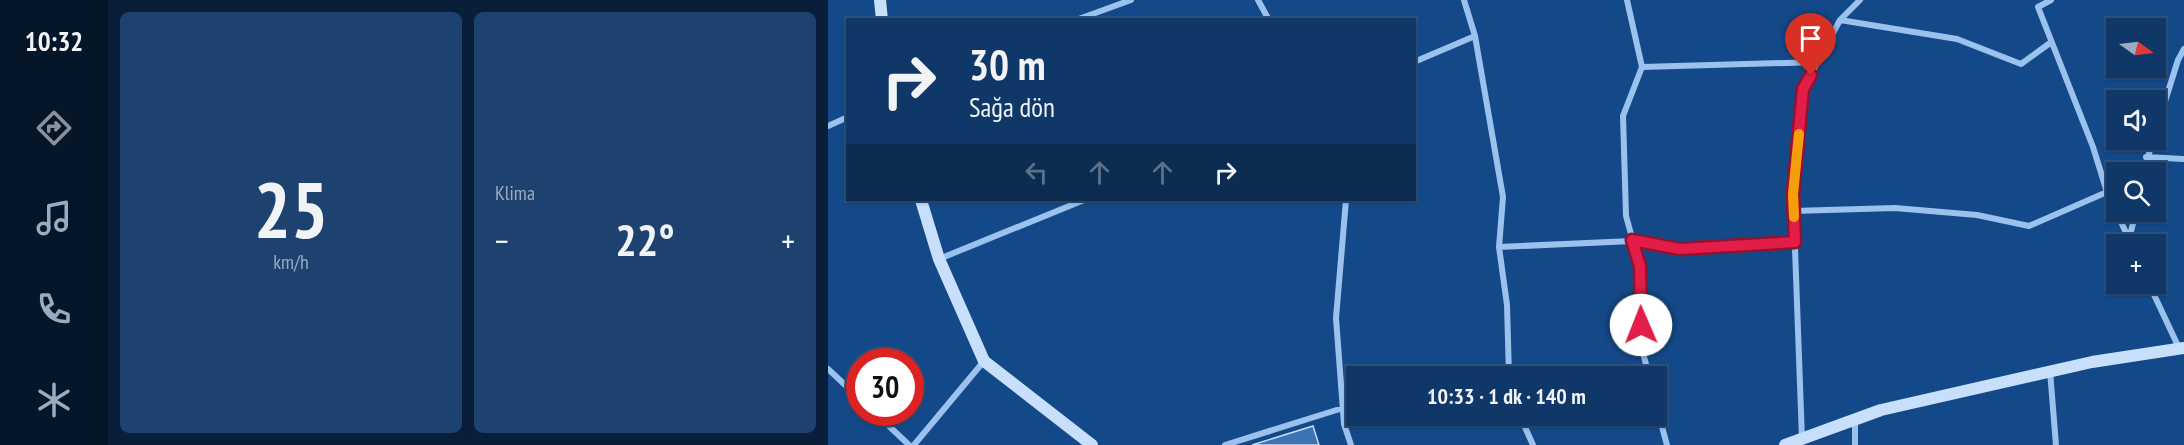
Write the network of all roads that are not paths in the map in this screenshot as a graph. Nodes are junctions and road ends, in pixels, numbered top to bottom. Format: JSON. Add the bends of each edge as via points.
{"nodes":[{"id":1,"x":880,"y":0,"type":"edge"},
{"id":2,"x":1131,"y":0,"type":"edge"},
{"id":3,"x":1258,"y":0,"type":"edge"},
{"id":4,"x":1464,"y":0,"type":"edge"},
{"id":5,"x":1627,"y":0,"type":"edge"},
{"id":6,"x":1860,"y":0,"type":"edge"},
{"id":7,"x":2051,"y":0,"type":"edge"},
{"id":8,"x":2037,"y":4,"type":"edge"},
{"id":9,"x":882,"y":18,"type":"edge"},
{"id":10,"x":1082,"y":18,"type":"edge"},
{"id":11,"x":1268,"y":18,"type":"edge"},
{"id":12,"x":1840,"y":20,"type":"junction"},
{"id":13,"x":1475,"y":36,"type":"junction"},
{"id":14,"x":2050,"y":43,"type":"junction"},
{"id":15,"x":2184,"y":49,"type":"edge"},
{"id":16,"x":1416,"y":61,"type":"edge"},
{"id":17,"x":1818,"y":62,"type":"junction"},
{"id":18,"x":1642,"y":67,"type":"junction"},
{"id":19,"x":2166,"y":98,"type":"edge"},
{"id":20,"x":846,"y":118,"type":"edge"},
{"id":21,"x":828,"y":126,"type":"edge"},
{"id":22,"x":2148,"y":150,"type":"edge"},
{"id":23,"x":2146,"y":157,"type":"junction"},
{"id":24,"x":2184,"y":159,"type":"edge"},
{"id":25,"x":2146,"y":162,"type":"edge"},
{"id":26,"x":2106,"y":189,"type":"edge"},
{"id":27,"x":2106,"y":192,"type":"edge"},
{"id":28,"x":921,"y":201,"type":"edge"},
{"id":29,"x":1082,"y":201,"type":"edge"},
{"id":30,"x":1346,"y":201,"type":"edge"},
{"id":31,"x":1793,"y":211,"type":"junction"},
{"id":32,"x":1632,"y":240,"type":"junction"},
{"id":33,"x":1795,"y":242,"type":"junction"},
{"id":34,"x":1499,"y":247,"type":"junction"},
{"id":35,"x":939,"y":259,"type":"junction"},
{"id":36,"x":2154,"y":294,"type":"edge"},
{"id":37,"x":2182,"y":348,"type":"edge"},
{"id":38,"x":984,"y":361,"type":"junction"},
{"id":39,"x":1509,"y":366,"type":"edge"},
{"id":40,"x":1646,"y":366,"type":"edge"},
{"id":41,"x":828,"y":369,"type":"edge"},
{"id":42,"x":2050,"y":371,"type":"junction"},
{"id":43,"x":846,"y":386,"type":"edge"},
{"id":44,"x":1343,"y":408,"type":"junction"},
{"id":45,"x":1855,"y":420,"type":"junction"},
{"id":46,"x":889,"y":426,"type":"edge"},
{"id":47,"x":1524,"y":426,"type":"edge"},
{"id":48,"x":1662,"y":426,"type":"edge"},
{"id":49,"x":1802,"y":439,"type":"junction"},
{"id":50,"x":909,"y":445,"type":"edge"},
{"id":51,"x":914,"y":445,"type":"edge"},
{"id":52,"x":1092,"y":445,"type":"edge"},
{"id":53,"x":1225,"y":445,"type":"edge"},
{"id":54,"x":1351,"y":445,"type":"edge"},
{"id":55,"x":1533,"y":445,"type":"edge"},
{"id":56,"x":1667,"y":445,"type":"edge"},
{"id":57,"x":1785,"y":445,"type":"edge"},
{"id":58,"x":1855,"y":445,"type":"edge"},
{"id":59,"x":2056,"y":445,"type":"edge"}],
"edges":[{"from":1,"to":9,"type":"main road"},
{"from":2,"to":10,"type":"street"},
{"from":3,"to":11,"type":"street"},
{"from":4,"to":13,"type":"street"},
{"from":5,"to":18,"type":"street"},
{"from":6,"to":12,"type":"street"},
{"from":7,"to":8,"type":"street"},
{"from":8,"to":14,"type":"street"},
{"from":12,"to":14,"type":"street","via":[[1956,39],[2021,64]]},
{"from":12,"to":17,"type":"street"},
{"from":13,"to":16,"type":"street"},
{"from":13,"to":34,"type":"street","via":[[1503,197]]},
{"from":14,"to":26,"type":"street"},
{"from":15,"to":19,"type":"street"},
{"from":17,"to":18,"type":"street"},
{"from":17,"to":31,"type":"street","via":[[1803,89]]},
{"from":18,"to":32,"type":"street","via":[[1623,116],[1626,216]]},
{"from":20,"to":21,"type":"street"},
{"from":22,"to":23,"type":"street"},
{"from":23,"to":24,"type":"street"},
{"from":23,"to":25,"type":"street"},
{"from":27,"to":31,"type":"street","via":[[2029,226],[1977,215],[1896,208]]},
{"from":28,"to":35,"type":"main road"},
{"from":29,"to":35,"type":"street"},
{"from":30,"to":44,"type":"street","via":[[1336,318]]},
{"from":31,"to":33,"type":"street"},
{"from":32,"to":33,"type":"street","via":[[1680,249]]},
{"from":32,"to":34,"type":"street"},
{"from":32,"to":40,"type":"street","via":[[1640,266],[1641,345]]},
{"from":33,"to":49,"type":"street"},
{"from":34,"to":39,"type":"street","via":[[1507,305]]},
{"from":35,"to":38,"type":"main road"},
{"from":36,"to":37,"type":"street"},
{"from":37,"to":42,"type":"main road"},
{"from":38,"to":51,"type":"street"},
{"from":38,"to":52,"type":"main road"},
{"from":41,"to":43,"type":"street"},
{"from":42,"to":45,"type":"main road","via":[[1881,410]]},
{"from":42,"to":59,"type":"street"},
{"from":44,"to":53,"type":"street"},
{"from":44,"to":54,"type":"street"},
{"from":45,"to":49,"type":"main road"},
{"from":45,"to":58,"type":"street"},
{"from":46,"to":50,"type":"street"},
{"from":47,"to":55,"type":"street"},
{"from":48,"to":56,"type":"street"},
{"from":49,"to":57,"type":"main road"}]}
